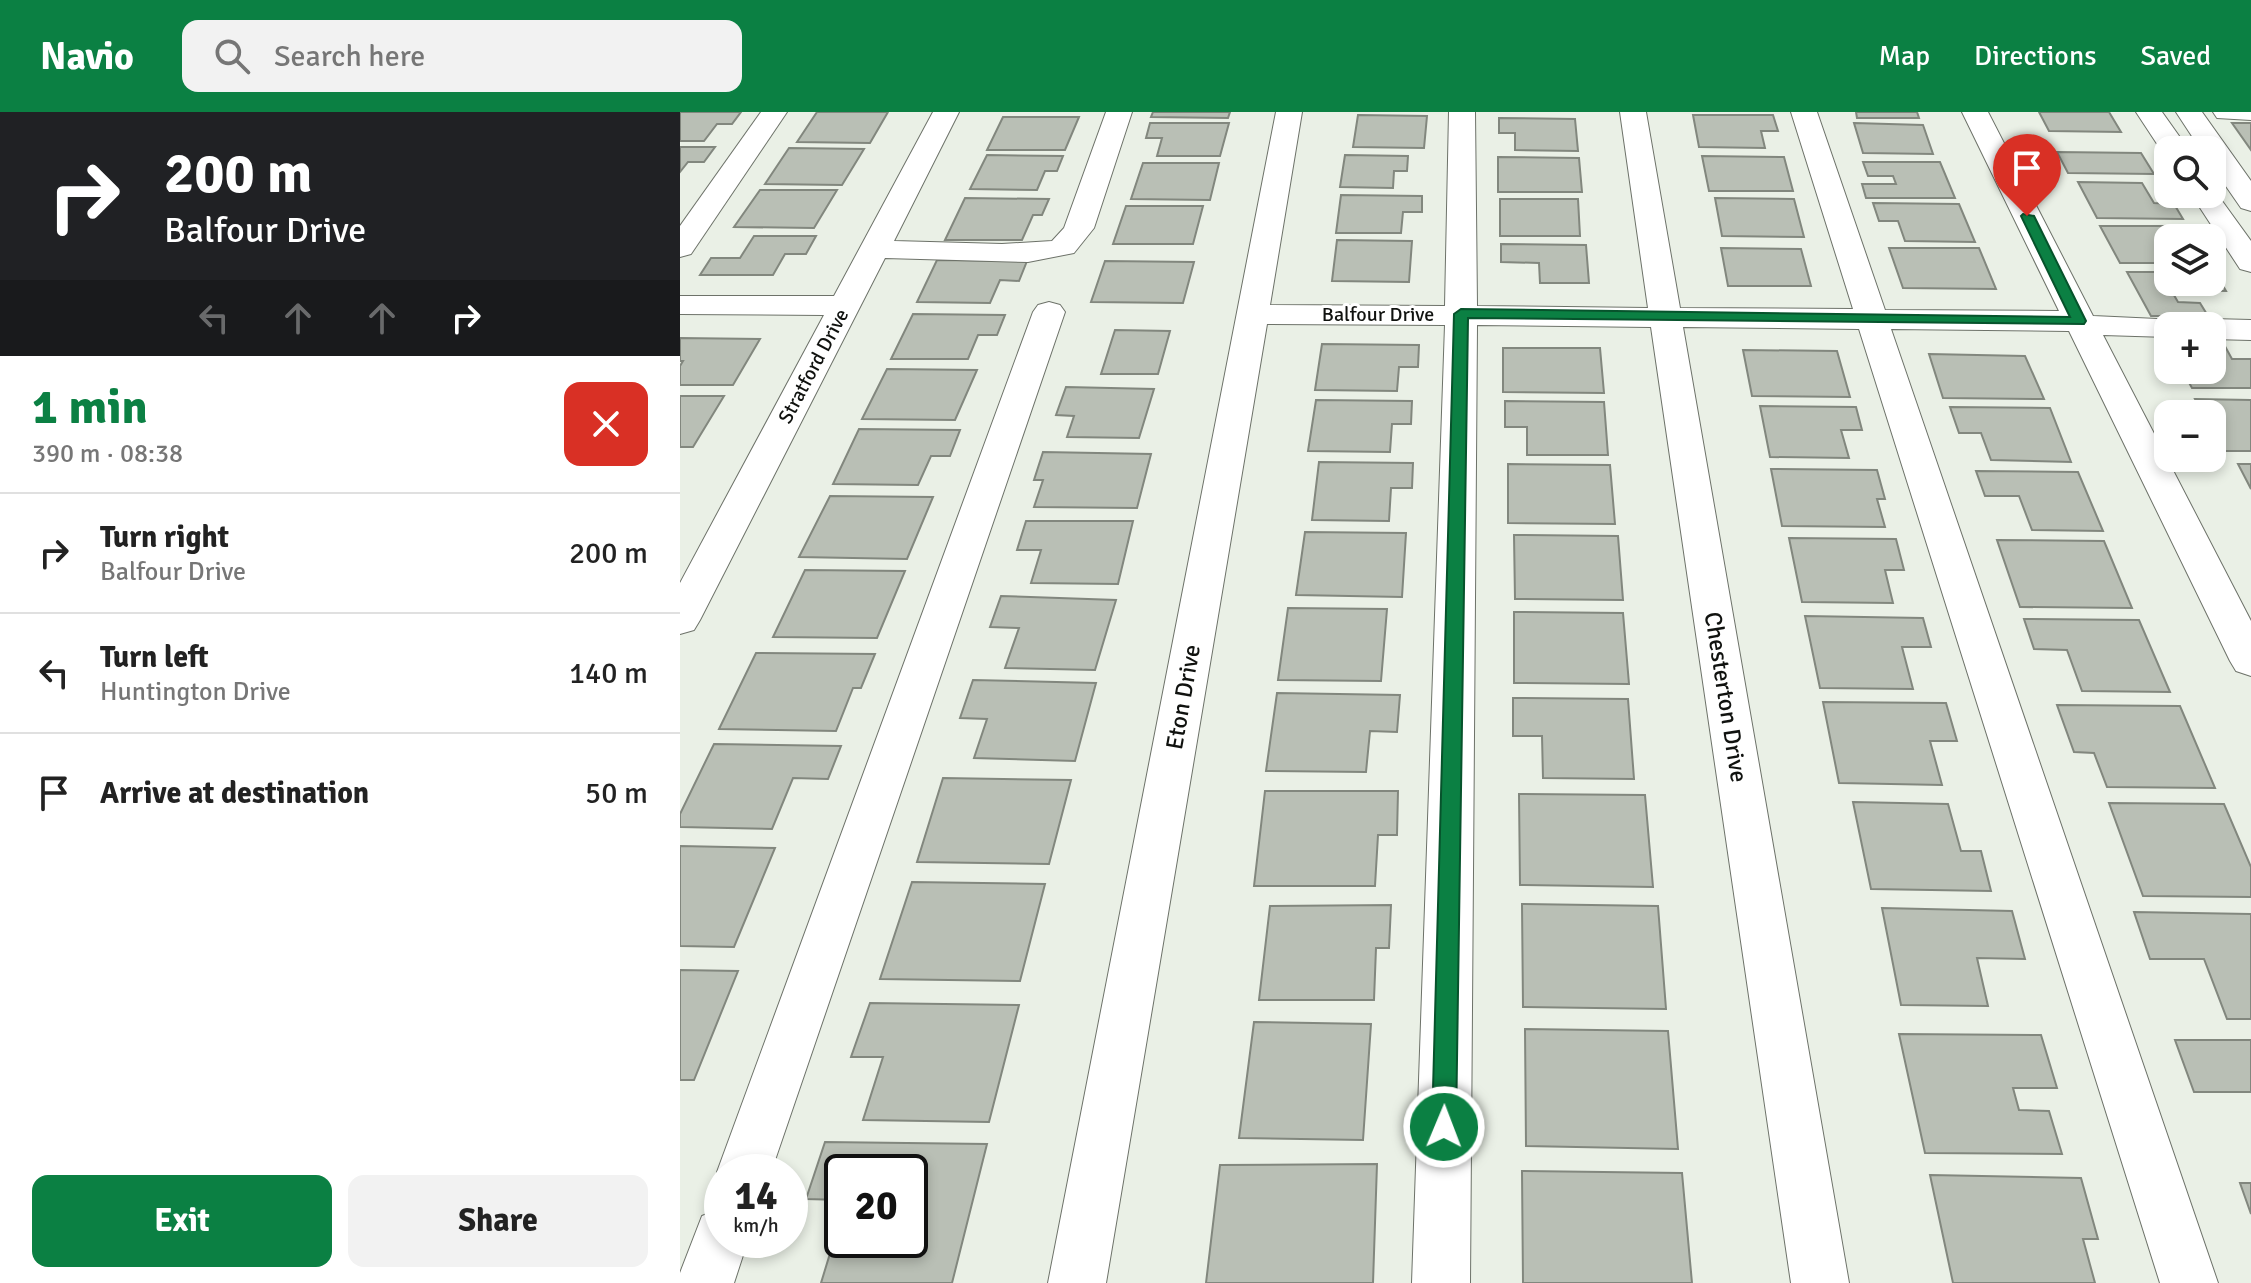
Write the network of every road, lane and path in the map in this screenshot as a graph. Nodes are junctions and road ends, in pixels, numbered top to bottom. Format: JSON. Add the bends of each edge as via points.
{"nodes":[{"id":1,"x":774,"y":112,"type":"edge"},
{"id":2,"x":946,"y":112,"type":"edge"},
{"id":3,"x":1119,"y":112,"type":"edge"},
{"id":4,"x":1289,"y":112,"type":"edge"},
{"id":5,"x":1462,"y":112,"type":"edge"},
{"id":6,"x":1633,"y":112,"type":"edge"},
{"id":7,"x":1804,"y":112,"type":"edge"},
{"id":8,"x":1975,"y":112,"type":"edge"},
{"id":9,"x":2149,"y":112,"type":"edge"},
{"id":10,"x":2189,"y":112,"type":"edge"},
{"id":11,"x":2226,"y":112,"type":"edge"},
{"id":12,"x":2251,"y":112,"type":"edge"},
{"id":13,"x":2165,"y":136,"type":"edge"},
{"id":14,"x":2251,"y":202,"type":"edge"},
{"id":15,"x":2214,"y":208,"type":"edge"},
{"id":16,"x":680,"y":248,"type":"edge"},
{"id":17,"x":875,"y":249,"type":"junction"},
{"id":18,"x":2251,"y":263,"type":"edge"},
{"id":19,"x":680,"y":305,"type":"edge"},
{"id":20,"x":845,"y":306,"type":"junction"},
{"id":21,"x":1049,"y":312,"type":"dead end"},
{"id":22,"x":1253,"y":314,"type":"junction"},
{"id":23,"x":1461,"y":314,"type":"junction"},
{"id":24,"x":1665,"y":317,"type":"junction"},
{"id":25,"x":1873,"y":319,"type":"junction"},
{"id":26,"x":2080,"y":323,"type":"junction"},
{"id":27,"x":2154,"y":326,"type":"edge"},
{"id":28,"x":2226,"y":329,"type":"edge"},
{"id":29,"x":2251,"y":330,"type":"edge"},
{"id":30,"x":680,"y":620,"type":"edge"},
{"id":31,"x":2251,"y":661,"type":"edge"},
{"id":32,"x":750,"y":1154,"type":"edge"},
{"id":33,"x":714,"y":1258,"type":"edge"},
{"id":34,"x":705,"y":1283,"type":"edge"},
{"id":35,"x":1077,"y":1283,"type":"edge"},
{"id":36,"x":1441,"y":1283,"type":"edge"},
{"id":37,"x":1820,"y":1283,"type":"edge"},
{"id":38,"x":2189,"y":1283,"type":"edge"}],
"edges":[{"from":1,"to":16,"type":"street"},
{"from":2,"to":17,"type":"street","name":"Stratford Drive"},
{"from":3,"to":17,"type":"street","via":[[1079,228],[1063,247],[1029,252]]},
{"from":4,"to":22,"type":"street","name":"Eton Drive"},
{"from":5,"to":23,"type":"street"},
{"from":6,"to":24,"type":"street","name":"Chesterton Drive"},
{"from":7,"to":25,"type":"street"},
{"from":8,"to":26,"type":"street"},
{"from":9,"to":13,"type":"street"},
{"from":10,"to":14,"type":"street"},
{"from":11,"to":12,"type":"street"},
{"from":15,"to":18,"type":"street"},
{"from":17,"to":20,"type":"street","name":"Stratford Drive"},
{"from":19,"to":20,"type":"street"},
{"from":20,"to":30,"type":"street","name":"Stratford Drive"},
{"from":21,"to":32,"type":"street"},
{"from":22,"to":23,"type":"street","name":"Balfour Drive"},
{"from":22,"to":35,"type":"street","name":"Eton Drive"},
{"from":23,"to":24,"type":"street","name":"Balfour Drive"},
{"from":23,"to":36,"type":"street"},
{"from":24,"to":25,"type":"street","name":"Balfour Drive"},
{"from":24,"to":37,"type":"street","name":"Chesterton Drive"},
{"from":25,"to":26,"type":"street","name":"Balfour Drive"},
{"from":25,"to":38,"type":"street"},
{"from":26,"to":27,"type":"street","name":"Balfour Drive"},
{"from":26,"to":31,"type":"street"},
{"from":28,"to":29,"type":"street"},
{"from":33,"to":34,"type":"street"}]}
